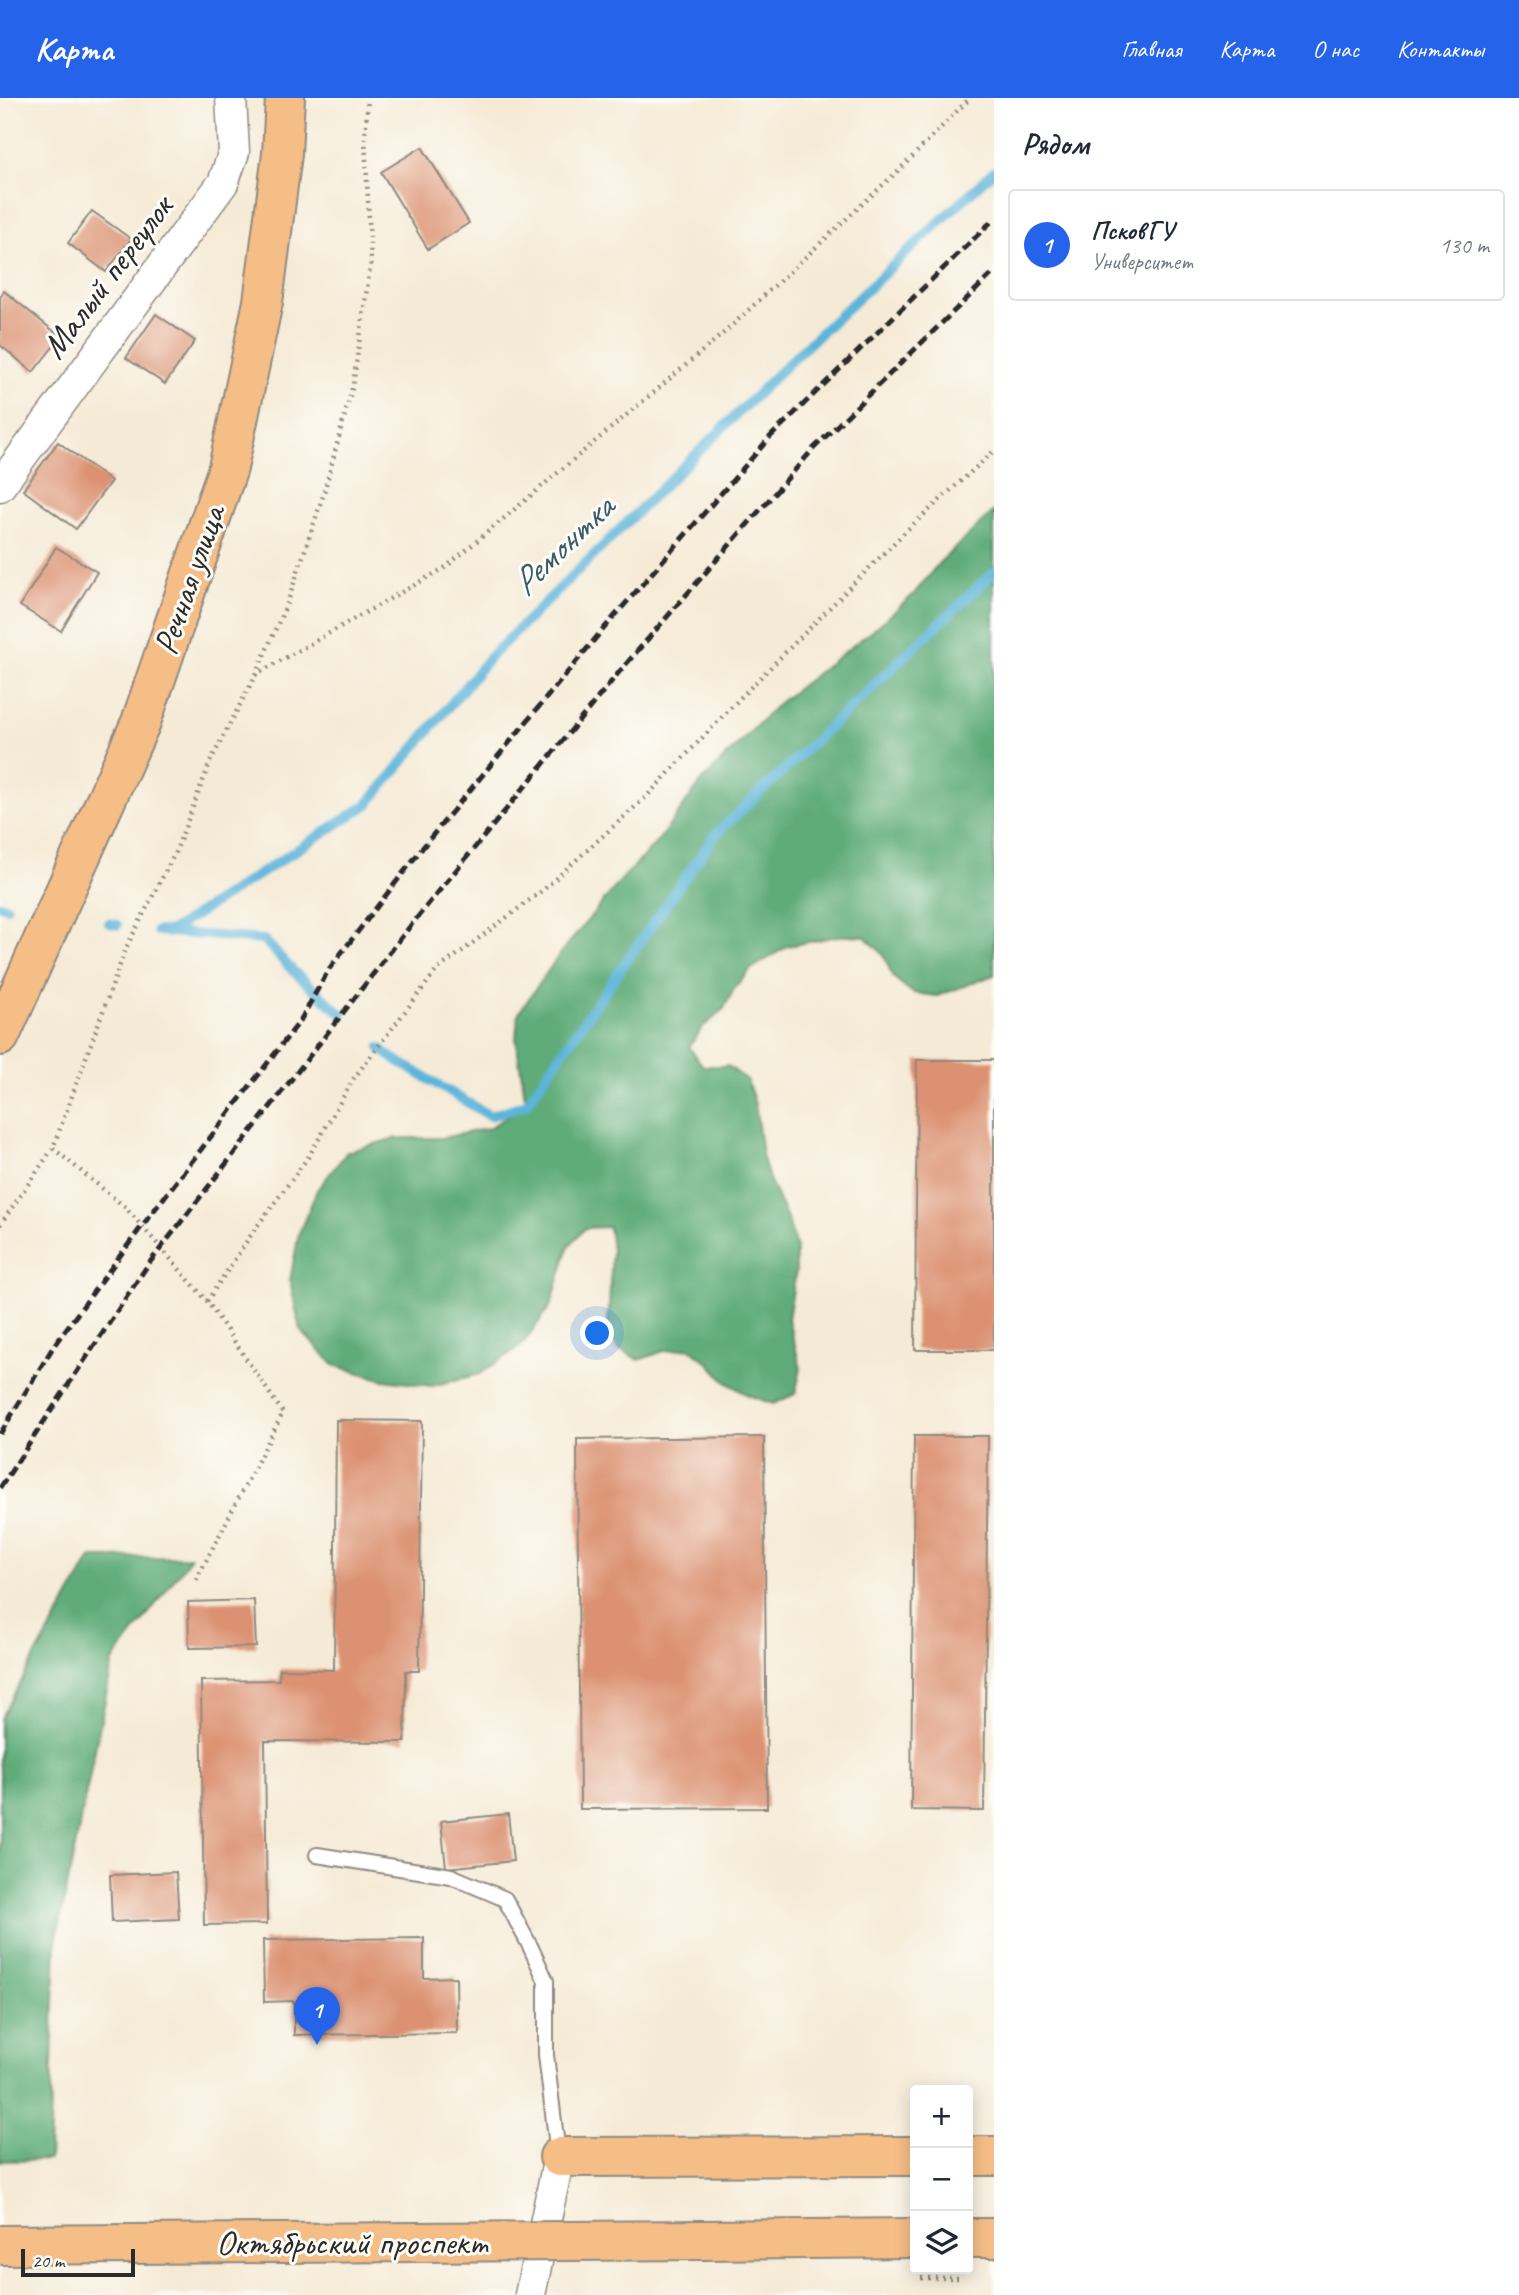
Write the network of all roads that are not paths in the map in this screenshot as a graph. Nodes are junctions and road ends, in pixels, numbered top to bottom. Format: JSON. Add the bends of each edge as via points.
{"nodes":[{"id":1,"x":230,"y":98,"type":"edge"},
{"id":2,"x":285,"y":98,"type":"edge"},
{"id":3,"x":0,"y":486,"type":"edge"},
{"id":4,"x":0,"y":1036,"type":"edge"},
{"id":5,"x":317,"y":1855,"type":"dead end"},
{"id":6,"x":910,"y":2156,"type":"edge"},
{"id":7,"x":973,"y":2156,"type":"edge"},
{"id":8,"x":994,"y":2156,"type":"edge"},
{"id":9,"x":559,"y":2157,"type":"junction"},
{"id":10,"x":910,"y":2238,"type":"edge"},
{"id":11,"x":973,"y":2238,"type":"edge"},
{"id":12,"x":994,"y":2238,"type":"edge"},
{"id":13,"x":0,"y":2245,"type":"edge"},
{"id":14,"x":530,"y":2295,"type":"edge"}],
"edges":[{"from":1,"to":3,"type":"street","name":"Малый переулок","via":[[234,152],[223,183]]},
{"from":2,"to":4,"type":"main road","name":"Речная улица","via":[[263,302],[228,468],[141,722]]},
{"from":5,"to":9,"type":"lane","via":[[451,1876],[505,1899],[546,1981],[546,2055]]},
{"from":6,"to":9,"type":"main road"},
{"from":7,"to":8,"type":"main road"},
{"from":9,"to":14,"type":"street"},
{"from":10,"to":13,"type":"main road","name":"Октябрьский проспект","bridge":true},
{"from":11,"to":12,"type":"main road"}]}
